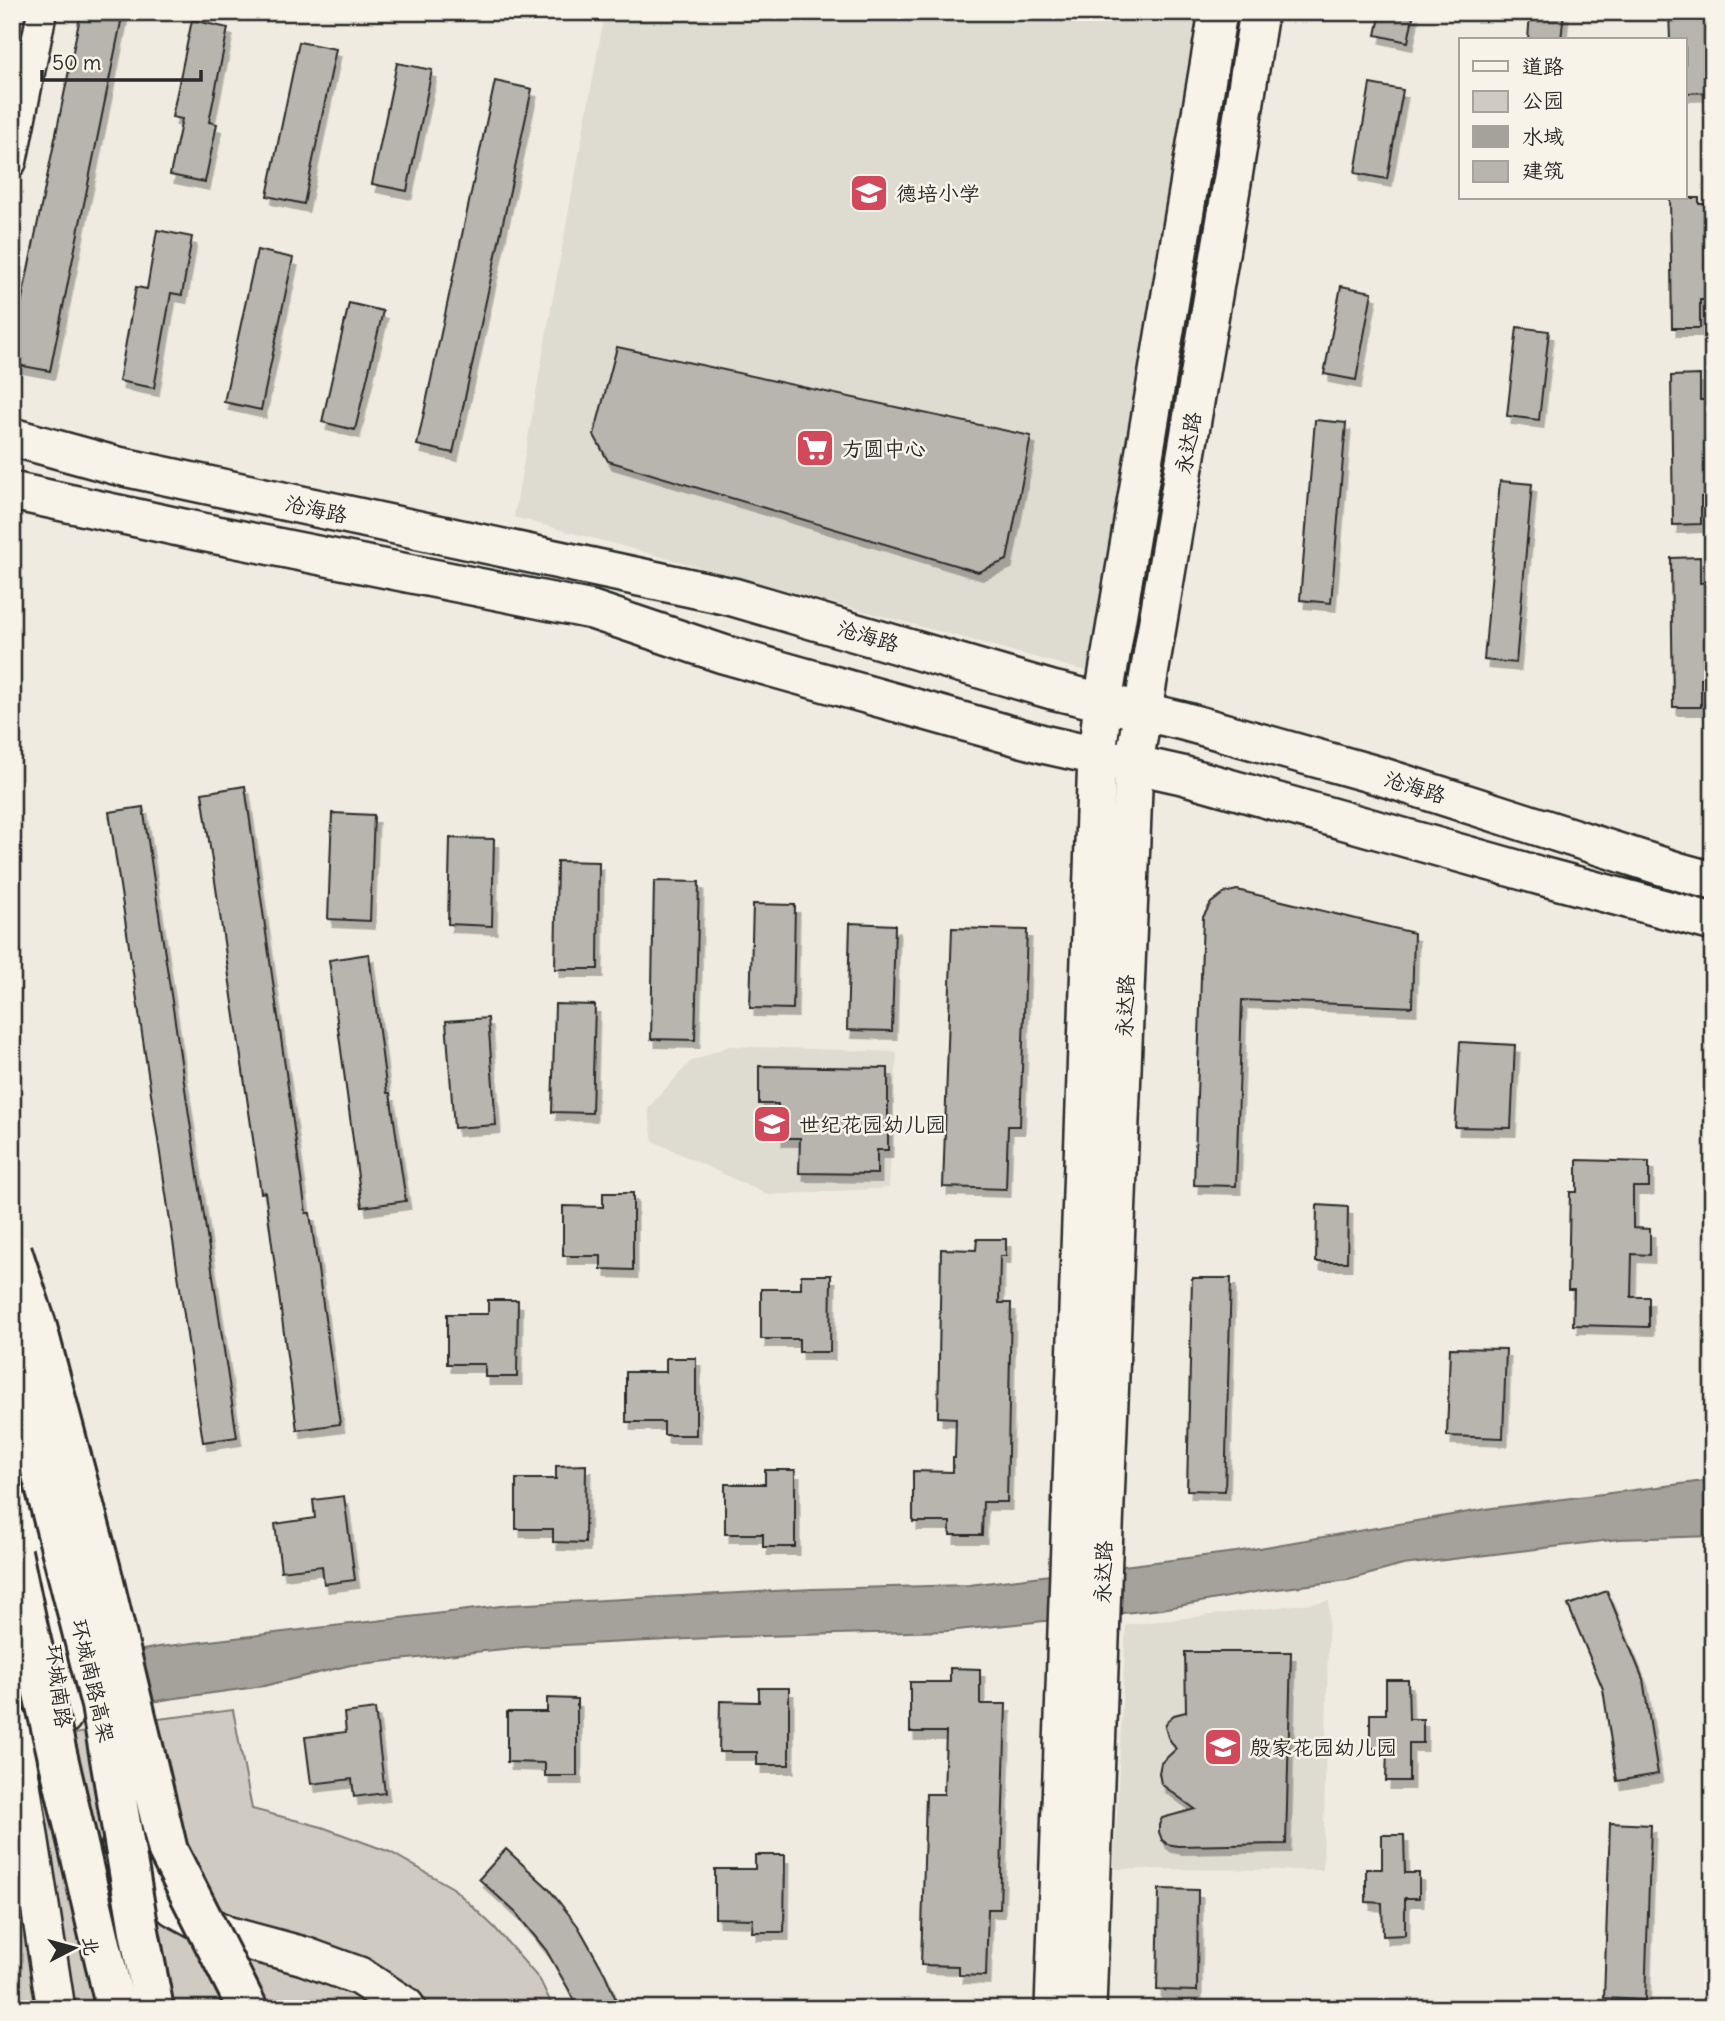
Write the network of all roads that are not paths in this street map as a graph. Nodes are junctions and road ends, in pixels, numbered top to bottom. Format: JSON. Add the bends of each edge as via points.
{"nodes":[{"id":1,"x":42,"y":12,"type":"edge"},
{"id":2,"x":1219,"y":12,"type":"edge"},
{"id":3,"x":1259,"y":12,"type":"edge"},
{"id":4,"x":12,"y":162,"type":"edge"},
{"id":5,"x":12,"y":438,"type":"edge"},
{"id":6,"x":12,"y":491,"type":"edge"},
{"id":7,"x":1103,"y":702,"type":"junction"},
{"id":8,"x":1143,"y":711,"type":"junction"},
{"id":9,"x":1097,"y":755,"type":"junction"},
{"id":10,"x":1135,"y":763,"type":"junction"},
{"id":11,"x":1713,"y":881,"type":"edge"},
{"id":12,"x":1713,"y":922,"type":"edge"},
{"id":13,"x":12,"y":1251,"type":"edge"},
{"id":14,"x":12,"y":1310,"type":"edge"},
{"id":15,"x":12,"y":1357,"type":"edge"},
{"id":16,"x":12,"y":1364,"type":"edge"},
{"id":17,"x":1086,"y":1549,"type":"junction"},
{"id":18,"x":12,"y":1552,"type":"edge"},
{"id":19,"x":63,"y":1646,"type":"junction"},
{"id":20,"x":12,"y":1726,"type":"edge"},
{"id":21,"x":55,"y":2009,"type":"edge"},
{"id":22,"x":106,"y":2009,"type":"edge"},
{"id":23,"x":117,"y":2009,"type":"edge"},
{"id":24,"x":155,"y":2009,"type":"edge"},
{"id":25,"x":248,"y":2009,"type":"edge"},
{"id":26,"x":407,"y":2009,"type":"edge"},
{"id":27,"x":1054,"y":2009,"type":"edge"},
{"id":28,"x":1087,"y":2009,"type":"edge"}],
"edges":[{"from":1,"to":4,"type":"street"},
{"from":2,"to":7,"type":"main road","name":"永达路"},
{"from":3,"to":8,"type":"main road","name":"永达路"},
{"from":5,"to":7,"type":"main road","name":"沧海路","via":[[114,466],[733,597]]},
{"from":6,"to":9,"type":"main road","via":[[592,610],[723,654]]},
{"from":7,"to":8,"type":"main road","name":"沧海路"},
{"from":7,"to":9,"type":"main road","name":"永达路"},
{"from":8,"to":10,"type":"main road","name":"永达路"},
{"from":8,"to":11,"type":"main road","name":"沧海路","via":[[1380,776]]},
{"from":9,"to":10,"type":"main road"},
{"from":9,"to":17,"type":"main road","name":"永达路"},
{"from":10,"to":12,"type":"main road"},
{"from":10,"to":17,"type":"main road","name":"永达路"},
{"from":13,"to":25,"type":"highway","bridge":true,"via":[[37,1327],[101,1570],[169,1851]]},
{"from":14,"to":19,"type":"main road"},
{"from":15,"to":24,"type":"highway","name":"环城南路高架","bridge":true,"via":[[101,1705]]},
{"from":16,"to":19,"type":"main road","name":"环城南路"},
{"from":17,"to":27,"type":"main road","name":"永达路","via":[[1066,1637]]},
{"from":17,"to":28,"type":"main road","name":"永达路","via":[[1101,1626]]},
{"from":18,"to":23,"type":"highway","bridge":true},
{"from":19,"to":22,"type":"main road","name":"环城南路","bridge":true,"via":[[66,1744]]},
{"from":19,"to":26,"type":"main road","bridge":true,"via":[[95,1777],[120,1842],[149,1882],[174,1907],[226,1934],[359,1976]]},
{"from":20,"to":21,"type":"main road"}]}
